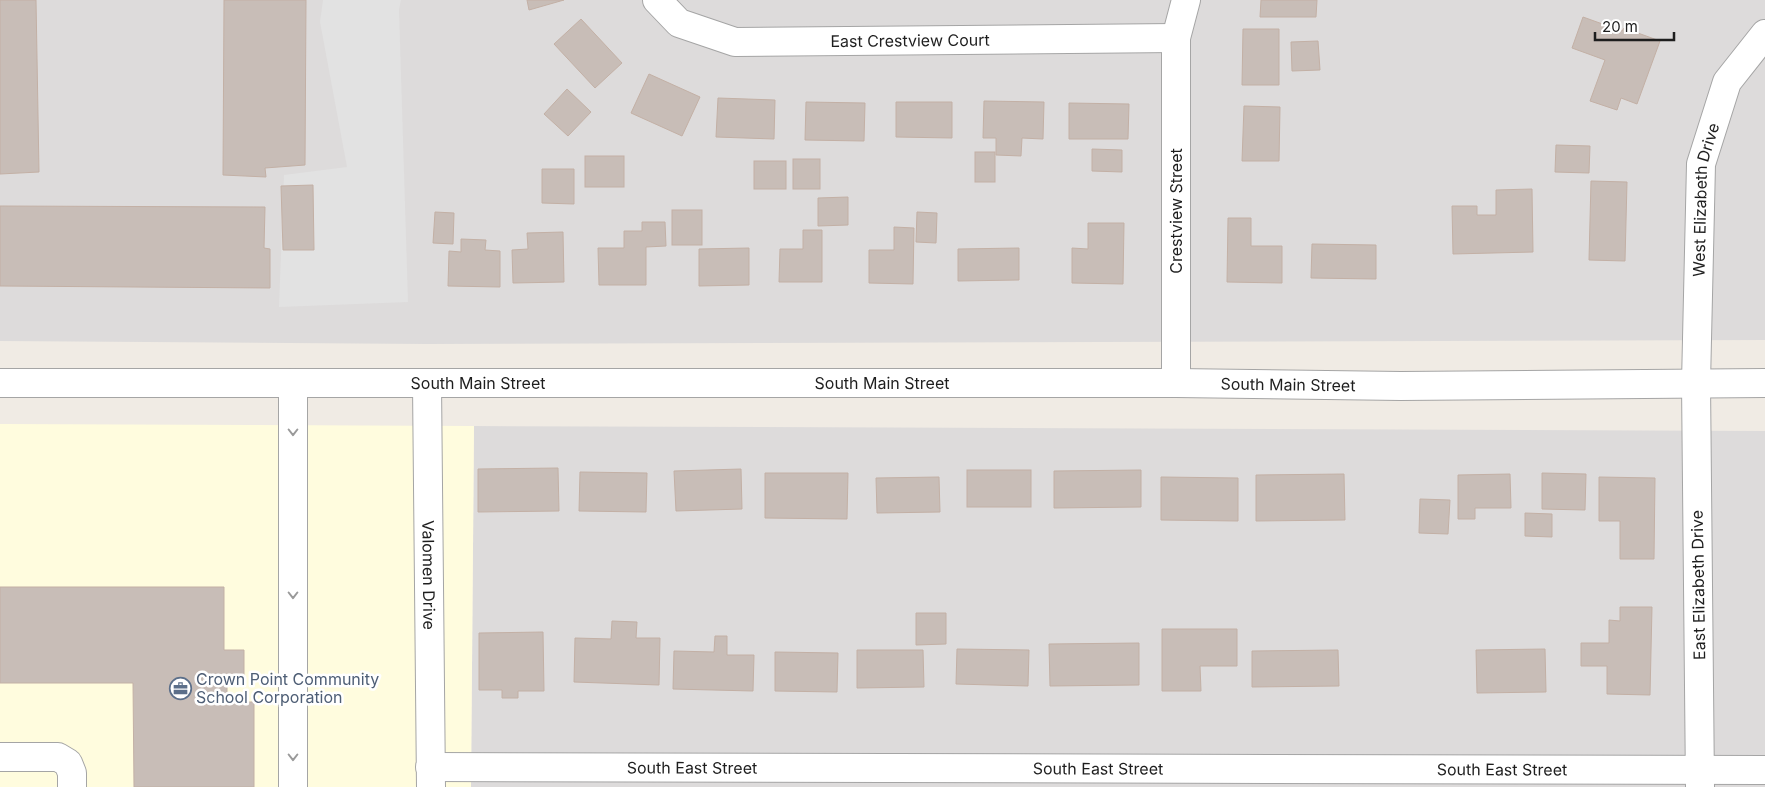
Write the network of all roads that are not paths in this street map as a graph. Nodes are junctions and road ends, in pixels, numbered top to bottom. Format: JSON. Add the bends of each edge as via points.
{"nodes":[{"id":1,"x":657,"y":0,"type":"edge"},
{"id":2,"x":1186,"y":0,"type":"edge"},
{"id":3,"x":1765,"y":34,"type":"edge"},
{"id":4,"x":1176,"y":38,"type":"junction"},
{"id":5,"x":0,"y":383,"type":"edge"},
{"id":6,"x":293,"y":383,"type":"junction"},
{"id":7,"x":1176,"y":383,"type":"junction"},
{"id":8,"x":1696,"y":383,"type":"junction"},
{"id":9,"x":1765,"y":383,"type":"edge"},
{"id":10,"x":427,"y":384,"type":"junction"},
{"id":11,"x":0,"y":757,"type":"edge"},
{"id":12,"x":1765,"y":770,"type":"edge"},
{"id":13,"x":431,"y":777,"type":"edge"},
{"id":14,"x":1700,"y":778,"type":"edge"},
{"id":15,"x":72,"y":787,"type":"edge"},
{"id":16,"x":293,"y":787,"type":"edge"}],
"edges":[{"from":1,"to":4,"type":"street","name":"East Crestview Court","via":[[679,23],[735,42]]},
{"from":2,"to":4,"type":"street","name":"Crestview Street"},
{"from":3,"to":8,"type":"street","name":"West Elizabeth Drive","via":[[1727,82],[1701,164]]},
{"from":4,"to":7,"type":"street","name":"Crestview Street"},
{"from":5,"to":6,"type":"street","name":"South Main Street"},
{"from":6,"to":10,"type":"street","name":"South Main Street"},
{"from":6,"to":16,"type":"street","one_way":true},
{"from":7,"to":8,"type":"street","name":"South Main Street","via":[[1401,386]]},
{"from":7,"to":10,"type":"street","name":"South Main Street"},
{"from":8,"to":9,"type":"street","name":"South Main Street"},
{"from":8,"to":14,"type":"street","name":"East Elizabeth Drive"},
{"from":10,"to":13,"type":"street","name":"Valomen Drive"},
{"from":11,"to":15,"type":"street","via":[[58,757],[68,763]]},
{"from":12,"to":14,"type":"street","name":"South East Street"},
{"from":13,"to":14,"type":"street","name":"South East Street"}]}
